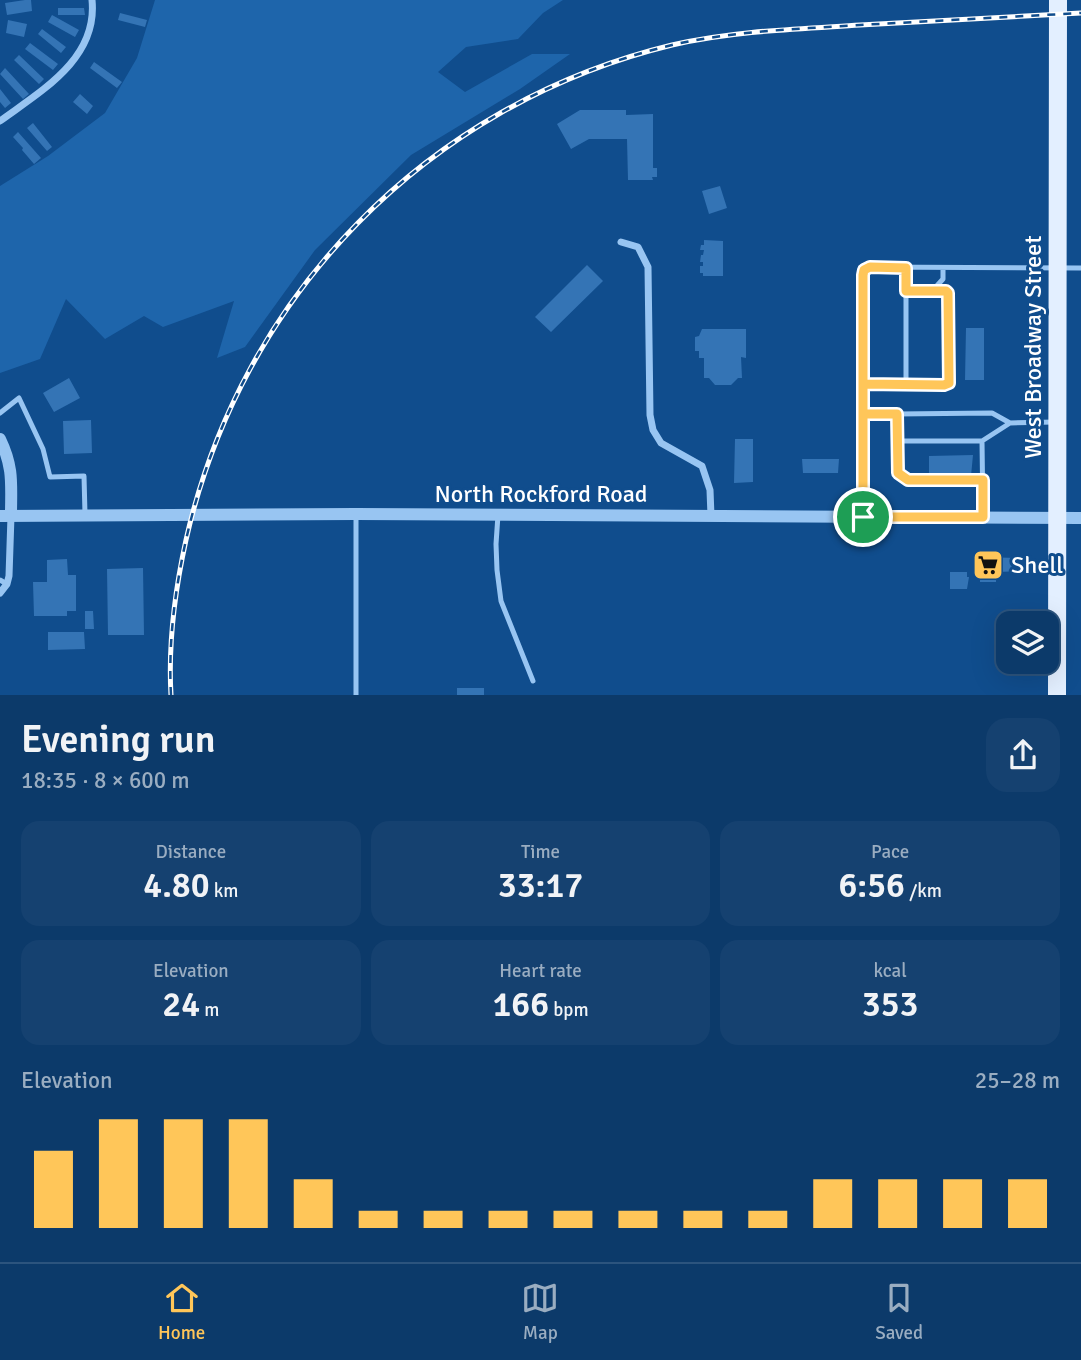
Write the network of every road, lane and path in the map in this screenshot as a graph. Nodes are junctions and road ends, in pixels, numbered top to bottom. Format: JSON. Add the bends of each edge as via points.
{"nodes":[{"id":1,"x":92,"y":0,"type":"edge"},
{"id":2,"x":1058,"y":0,"type":"edge"},
{"id":3,"x":0,"y":121,"type":"edge"},
{"id":4,"x":621,"y":242,"type":"dead end"},
{"id":5,"x":906,"y":268,"type":"junction"},
{"id":6,"x":943,"y":268,"type":"junction"},
{"id":7,"x":1058,"y":268,"type":"junction"},
{"id":8,"x":1081,"y":268,"type":"edge"},
{"id":9,"x":906,"y":291,"type":"junction"},
{"id":10,"x":934,"y":291,"type":"junction"},
{"id":11,"x":863,"y":384,"type":"junction"},
{"id":12,"x":906,"y":385,"type":"junction"},
{"id":13,"x":0,"y":413,"type":"edge"},
{"id":14,"x":863,"y":414,"type":"junction"},
{"id":15,"x":897,"y":414,"type":"junction"},
{"id":16,"x":1058,"y":422,"type":"junction"},
{"id":17,"x":1010,"y":423,"type":"junction"},
{"id":18,"x":0,"y":439,"type":"edge"},
{"id":19,"x":897,"y":441,"type":"junction"},
{"id":20,"x":982,"y":441,"type":"junction"},
{"id":21,"x":983,"y":480,"type":"junction"},
{"id":22,"x":86,"y":514,"type":"junction"},
{"id":23,"x":356,"y":514,"type":"junction"},
{"id":24,"x":498,"y":515,"type":"junction"},
{"id":25,"x":5,"y":516,"type":"edge"},
{"id":26,"x":711,"y":516,"type":"junction"},
{"id":27,"x":863,"y":517,"type":"junction"},
{"id":28,"x":983,"y":517,"type":"junction"},
{"id":29,"x":1058,"y":517,"type":"junction"},
{"id":30,"x":1081,"y":518,"type":"edge"},
{"id":31,"x":3,"y":582,"type":"edge"},
{"id":32,"x":0,"y":593,"type":"edge"},
{"id":33,"x":533,"y":681,"type":"dead end"},
{"id":34,"x":356,"y":695,"type":"edge"},
{"id":35,"x":1057,"y":695,"type":"edge"}],
"edges":[{"from":1,"to":3,"type":"street","via":[[91,23],[79,55],[54,82]]},
{"from":2,"to":7,"type":"main road","name":"West Broadway Street"},
{"from":4,"to":26,"type":"street","via":[[638,247],[648,267],[653,430],[661,443],[702,466],[710,490]]},
{"from":5,"to":6,"type":"lane"},
{"from":5,"to":9,"type":"lane"},
{"from":5,"to":11,"type":"lane","via":[[864,270]]},
{"from":6,"to":7,"type":"lane"},
{"from":6,"to":10,"type":"lane","via":[[943,279]]},
{"from":7,"to":8,"type":"lane"},
{"from":7,"to":16,"type":"main road","name":"West Broadway Street"},
{"from":9,"to":10,"type":"lane"},
{"from":9,"to":12,"type":"lane"},
{"from":10,"to":12,"type":"lane","via":[[946,291],[949,296],[949,383]]},
{"from":11,"to":12,"type":"lane"},
{"from":11,"to":14,"type":"lane"},
{"from":13,"to":22,"type":"lane","via":[[19,398],[43,449],[50,477],[84,476]]},
{"from":14,"to":15,"type":"lane"},
{"from":14,"to":27,"type":"lane"},
{"from":15,"to":17,"type":"lane","via":[[992,413]]},
{"from":15,"to":19,"type":"lane"},
{"from":16,"to":17,"type":"lane"},
{"from":16,"to":29,"type":"main road","name":"West Broadway Street"},
{"from":17,"to":20,"type":"lane"},
{"from":18,"to":25,"type":"street","via":[[11,472]]},
{"from":19,"to":20,"type":"lane"},
{"from":19,"to":21,"type":"lane","via":[[898,473],[908,480]]},
{"from":20,"to":21,"type":"lane"},
{"from":21,"to":28,"type":"lane"},
{"from":22,"to":23,"type":"street","name":"North Rockford Road"},
{"from":22,"to":25,"type":"street","name":"North Rockford Road"},
{"from":23,"to":24,"type":"street","name":"North Rockford Road"},
{"from":23,"to":34,"type":"lane"},
{"from":24,"to":26,"type":"street","name":"North Rockford Road"},
{"from":24,"to":33,"type":"lane","via":[[500,601]]},
{"from":25,"to":31,"type":"street","via":[[9,576]]},
{"from":26,"to":27,"type":"street","name":"North Rockford Road"},
{"from":27,"to":28,"type":"street","name":"North Rockford Road"},
{"from":28,"to":29,"type":"street","name":"North Rockford Road"},
{"from":29,"to":30,"type":"street","name":"North Rockford Road"},
{"from":29,"to":35,"type":"main road","name":"West Broadway Street"},
{"from":31,"to":32,"type":"street"}]}
